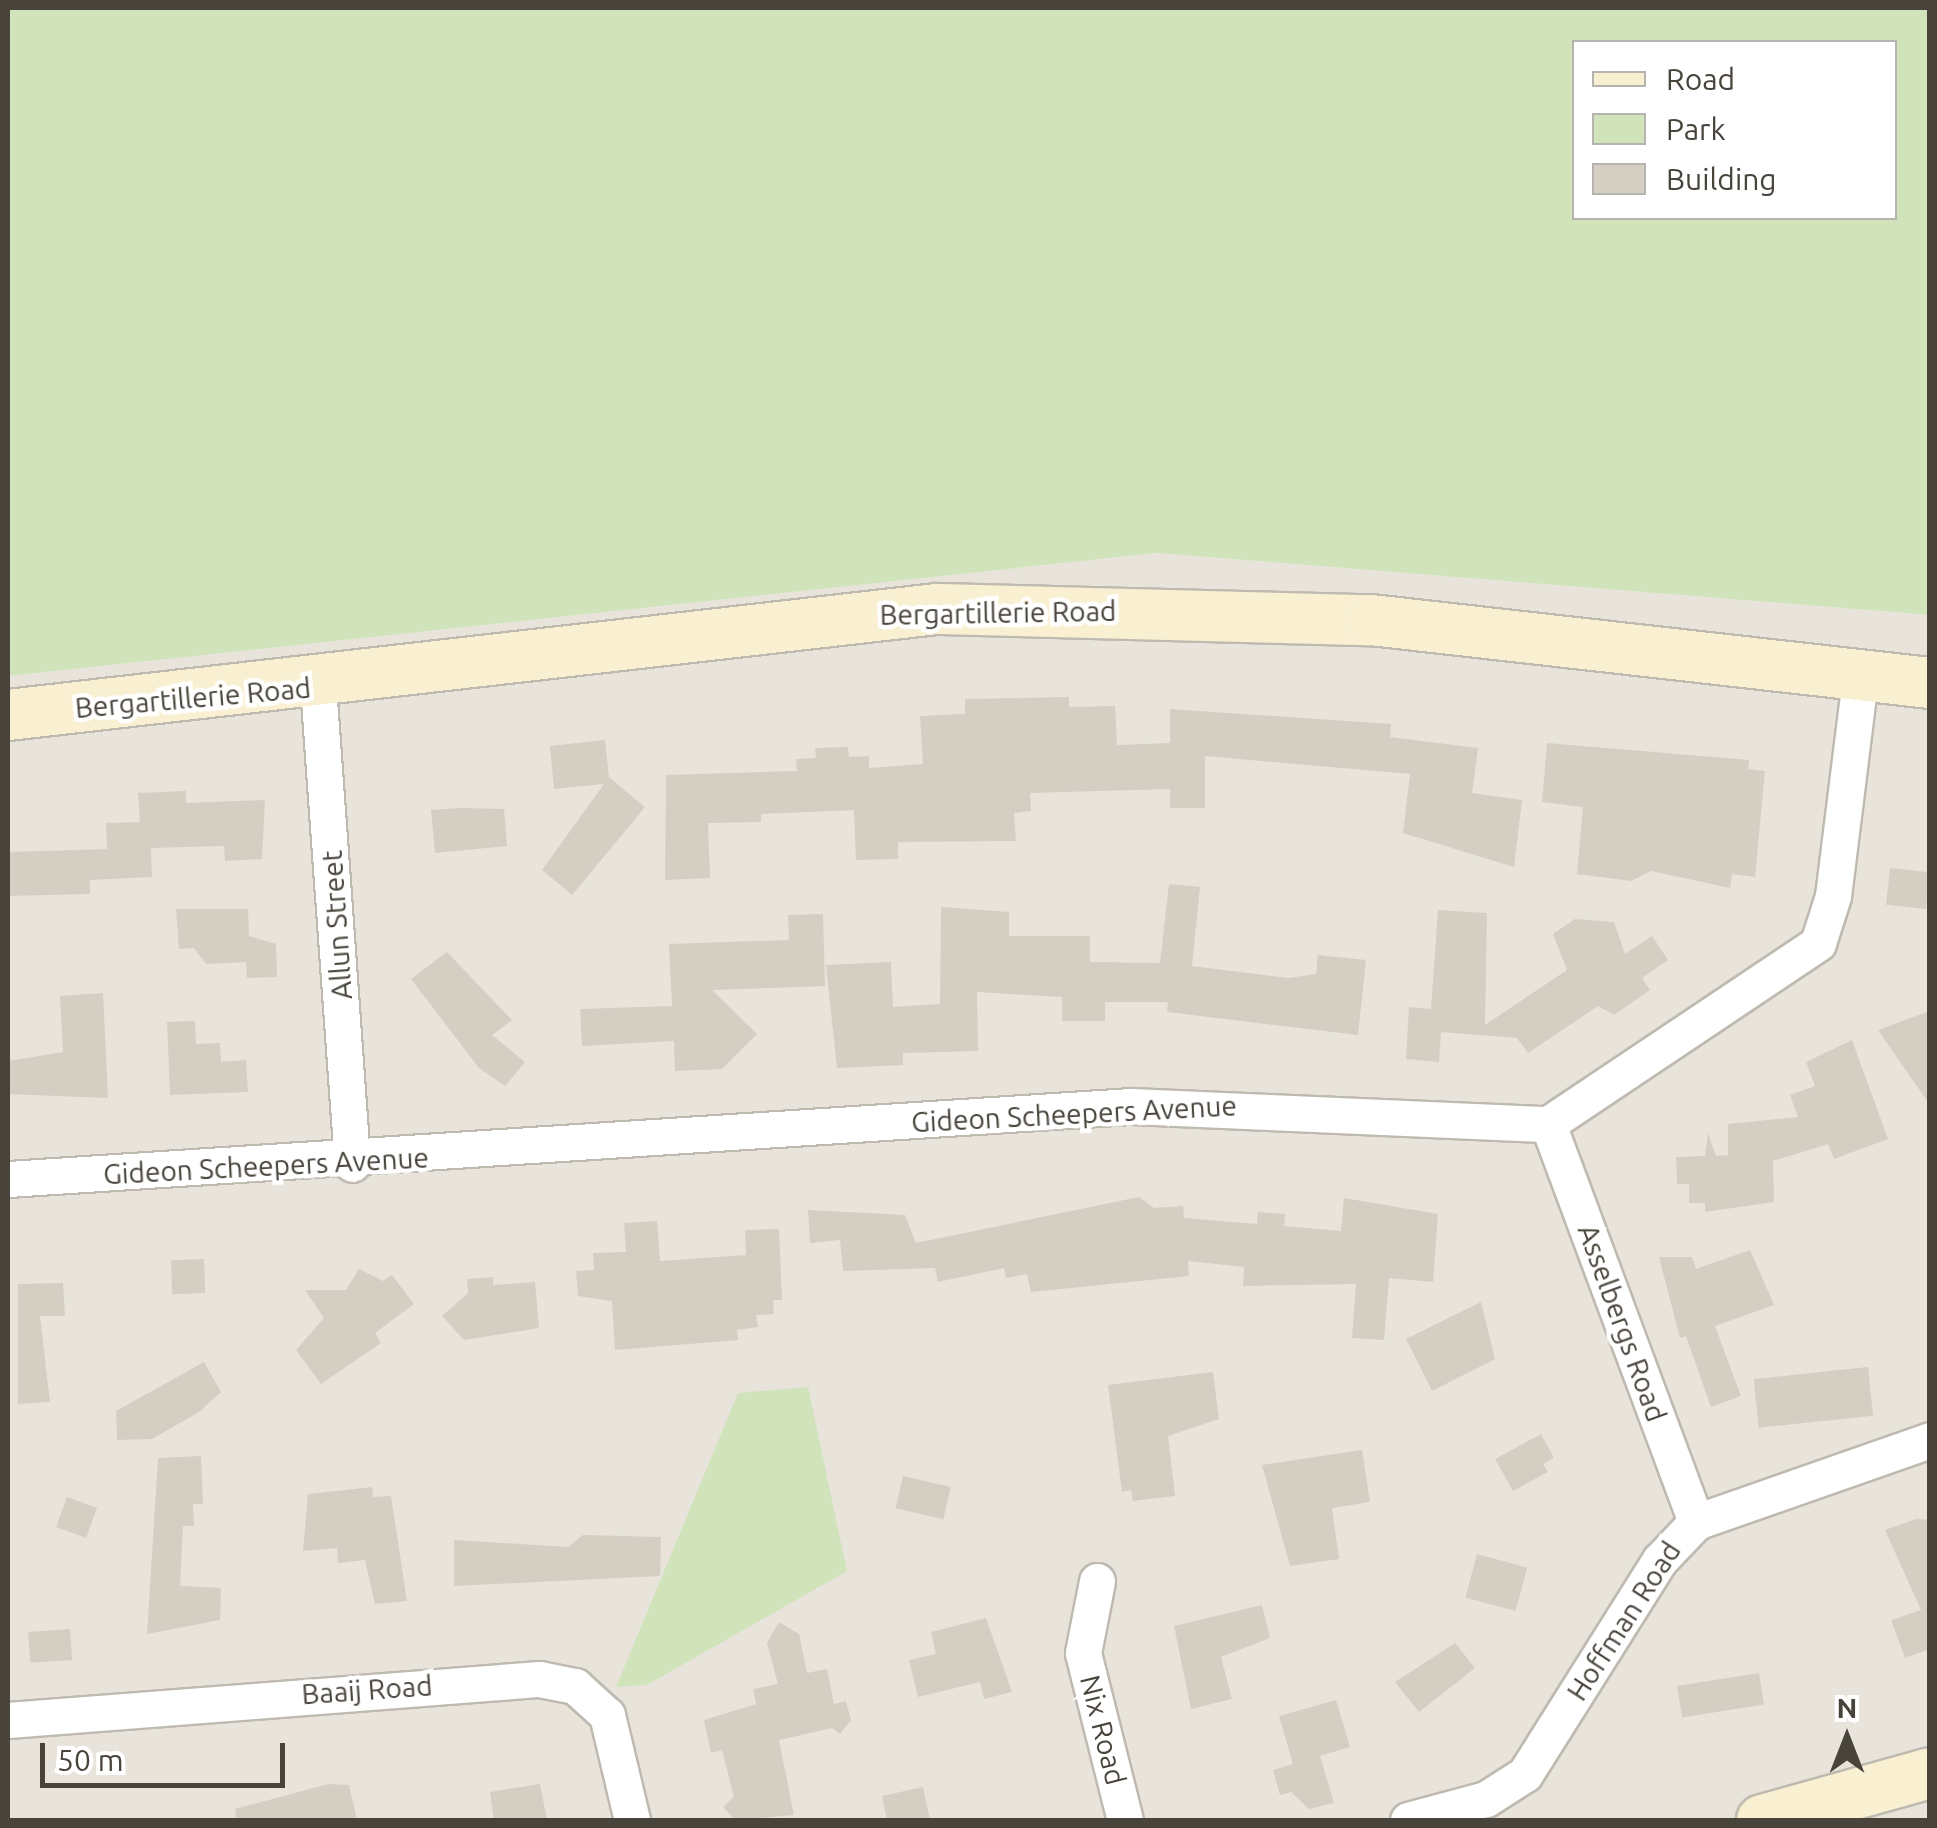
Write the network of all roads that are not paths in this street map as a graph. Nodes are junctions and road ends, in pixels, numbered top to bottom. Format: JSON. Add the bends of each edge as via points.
{"nodes":[{"id":1,"x":1860,"y":678,"type":"junction"},
{"id":2,"x":1930,"y":683,"type":"edge"},
{"id":3,"x":318,"y":686,"type":"junction"},
{"id":4,"x":8,"y":716,"type":"edge"},
{"id":5,"x":1548,"y":1124,"type":"junction"},
{"id":6,"x":352,"y":1164,"type":"junction"},
{"id":7,"x":8,"y":1179,"type":"edge"},
{"id":8,"x":1930,"y":1440,"type":"edge"},
{"id":9,"x":1696,"y":1522,"type":"junction"},
{"id":10,"x":1097,"y":1581,"type":"dead end"},
{"id":11,"x":8,"y":1720,"type":"edge"},
{"id":12,"x":1930,"y":1773,"type":"edge"},
{"id":13,"x":632,"y":1820,"type":"edge"},
{"id":14,"x":1125,"y":1820,"type":"edge"},
{"id":15,"x":1408,"y":1820,"type":"edge"},
{"id":16,"x":1762,"y":1820,"type":"edge"}],
"edges":[{"from":1,"to":2,"type":"street","name":"Bergartillerie Road"},
{"from":1,"to":3,"type":"street","name":"Bergartillerie Road","via":[[1371,620],[937,610]]},
{"from":1,"to":5,"type":"street","via":[[1833,896],[1818,943]]},
{"from":3,"to":4,"type":"street","name":"Bergartillerie Road"},
{"from":3,"to":6,"type":"street","name":"Allun Street"},
{"from":5,"to":6,"type":"street","name":"Gideon Scheepers Avenue","via":[[1132,1106]]},
{"from":5,"to":9,"type":"street","name":"Asselbergs Road"},
{"from":6,"to":7,"type":"street","name":"Gideon Scheepers Avenue"},
{"from":8,"to":9,"type":"street","name":"Hoffman Road"},
{"from":9,"to":15,"type":"street","name":"Hoffman Road","via":[[1660,1560],[1525,1774],[1486,1799]]},
{"from":10,"to":14,"type":"street","name":"Nix Road","via":[[1084,1653]]},
{"from":11,"to":13,"type":"street","name":"Baaij Road","via":[[539,1679],[576,1686],[607,1716]]},
{"from":12,"to":16,"type":"street"}]}
